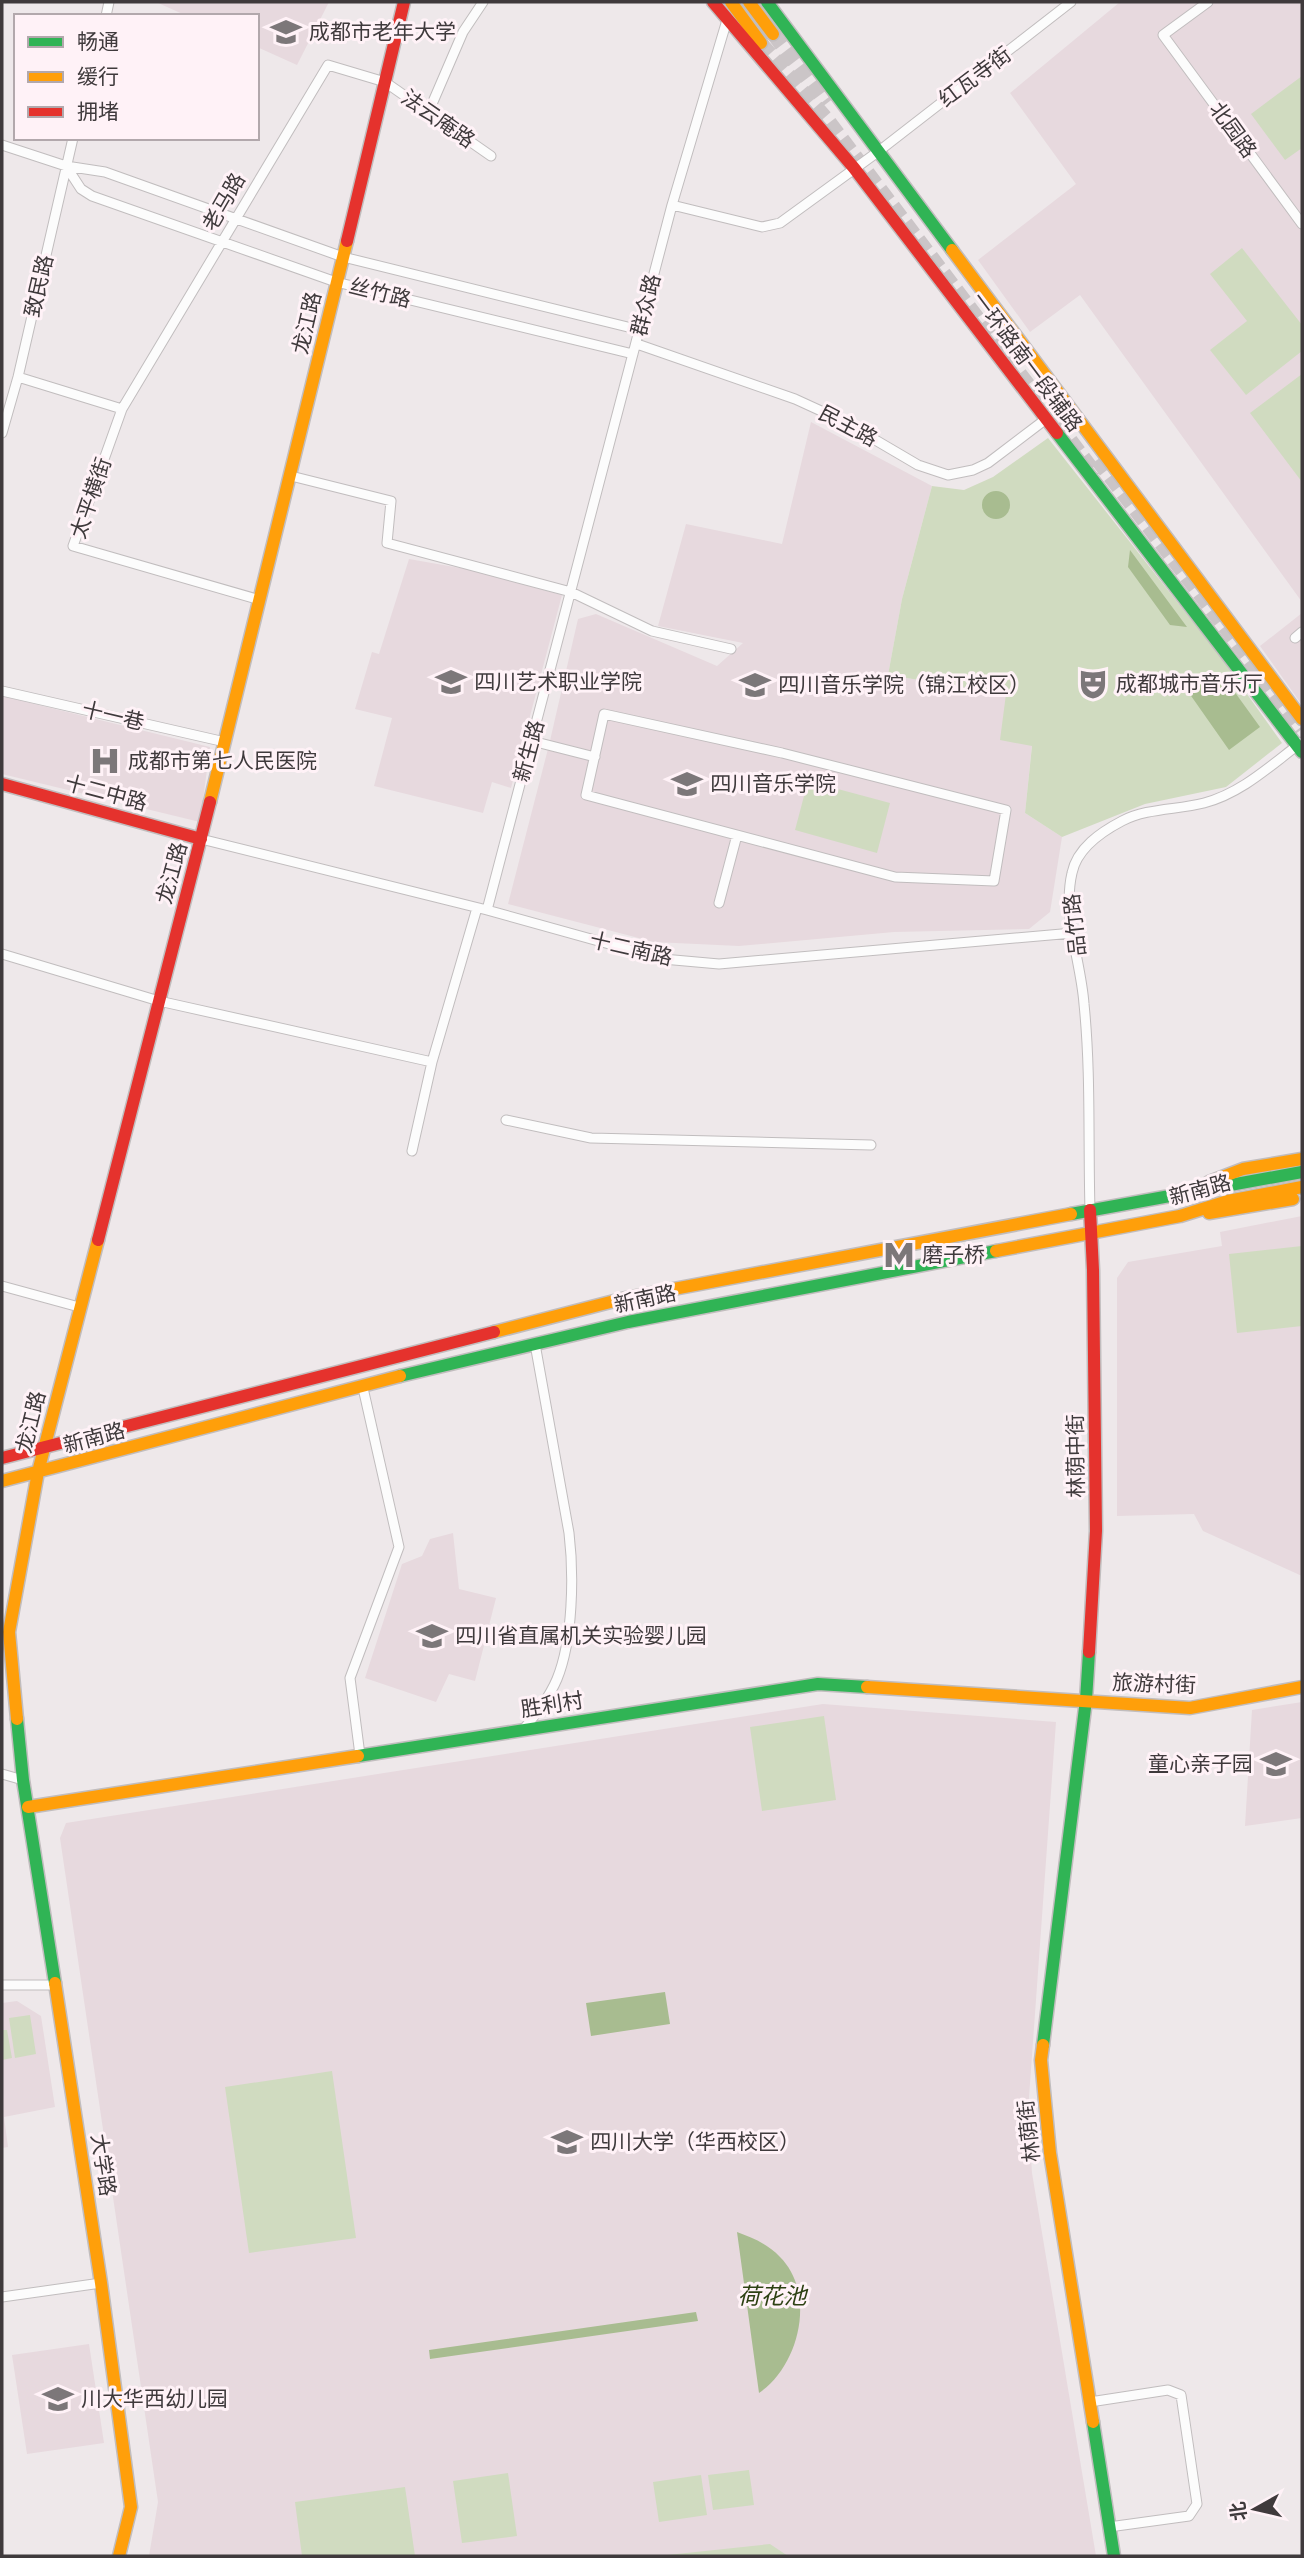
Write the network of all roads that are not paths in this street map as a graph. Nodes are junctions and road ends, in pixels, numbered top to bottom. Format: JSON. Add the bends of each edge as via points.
{"nodes":[{"id":1,"x":404,"y":2,"type":"edge"},
{"id":2,"x":483,"y":2,"type":"edge"},
{"id":3,"x":713,"y":2,"type":"edge"},
{"id":4,"x":731,"y":2,"type":"edge"},
{"id":5,"x":749,"y":2,"type":"edge"},
{"id":6,"x":767,"y":2,"type":"edge"},
{"id":7,"x":1071,"y":2,"type":"edge"},
{"id":8,"x":1208,"y":2,"type":"edge"},
{"id":9,"x":727,"y":20,"type":"junction"},
{"id":10,"x":773,"y":34,"type":"tunnel mouth"},
{"id":11,"x":761,"y":43,"type":"tunnel mouth"},
{"id":12,"x":385,"y":82,"type":"junction"},
{"id":13,"x":429,"y":111,"type":"junction"},
{"id":14,"x":72,"y":140,"type":"edge"},
{"id":15,"x":2,"y":145,"type":"edge"},
{"id":16,"x":878,"y":151,"type":"junction"},
{"id":17,"x":491,"y":156,"type":"dead end"},
{"id":18,"x":66,"y":166,"type":"junction"},
{"id":19,"x":854,"y":169,"type":"junction"},
{"id":20,"x":672,"y":205,"type":"junction"},
{"id":21,"x":236,"y":218,"type":"junction"},
{"id":22,"x":1302,"y":224,"type":"edge"},
{"id":23,"x":222,"y":242,"type":"junction"},
{"id":24,"x":342,"y":257,"type":"junction"},
{"id":25,"x":336,"y":282,"type":"junction"},
{"id":26,"x":640,"y":330,"type":"junction"},
{"id":27,"x":636,"y":344,"type":"junction"},
{"id":28,"x":633,"y":354,"type":"junction"},
{"id":29,"x":18,"y":377,"type":"junction"},
{"id":30,"x":122,"y":409,"type":"junction"},
{"id":31,"x":1046,"y":419,"type":"junction"},
{"id":32,"x":2,"y":433,"type":"edge"},
{"id":33,"x":291,"y":477,"type":"junction"},
{"id":34,"x":571,"y":592,"type":"junction"},
{"id":35,"x":260,"y":600,"type":"junction"},
{"id":36,"x":731,"y":649,"type":"dead end"},
{"id":37,"x":2,"y":691,"type":"edge"},
{"id":38,"x":1302,"y":719,"type":"edge"},
{"id":39,"x":532,"y":741,"type":"junction"},
{"id":40,"x":225,"y":742,"type":"junction"},
{"id":41,"x":1301,"y":746,"type":"edge"},
{"id":42,"x":595,"y":757,"type":"junction"},
{"id":43,"x":2,"y":784,"type":"edge"},
{"id":44,"x":737,"y":835,"type":"junction"},
{"id":45,"x":201,"y":839,"type":"junction"},
{"id":46,"x":719,"y":903,"type":"dead end"},
{"id":47,"x":482,"y":909,"type":"junction"},
{"id":48,"x":1073,"y":933,"type":"junction"},
{"id":49,"x":2,"y":954,"type":"edge"},
{"id":50,"x":159,"y":1001,"type":"junction"},
{"id":51,"x":432,"y":1062,"type":"junction"},
{"id":52,"x":506,"y":1120,"type":"dead end"},
{"id":53,"x":871,"y":1145,"type":"dead end"},
{"id":54,"x":412,"y":1151,"type":"dead end"},
{"id":55,"x":1302,"y":1158,"type":"edge"},
{"id":56,"x":1302,"y":1172,"type":"edge"},
{"id":57,"x":1302,"y":1187,"type":"edge"},
{"id":58,"x":1176,"y":1194,"type":"junction"},
{"id":59,"x":1302,"y":1197,"type":"edge"},
{"id":60,"x":1090,"y":1210,"type":"junction"},
{"id":61,"x":1180,"y":1216,"type":"junction"},
{"id":62,"x":1091,"y":1232,"type":"junction"},
{"id":63,"x":2,"y":1286,"type":"edge"},
{"id":64,"x":79,"y":1307,"type":"junction"},
{"id":65,"x":535,"y":1344,"type":"junction"},
{"id":66,"x":363,"y":1388,"type":"junction"},
{"id":67,"x":45,"y":1446,"type":"junction"},
{"id":68,"x":2,"y":1458,"type":"edge"},
{"id":69,"x":38,"y":1472,"type":"junction"},
{"id":70,"x":2,"y":1481,"type":"edge"},
{"id":71,"x":5,"y":1631,"type":"edge"},
{"id":72,"x":1302,"y":1687,"type":"edge"},
{"id":73,"x":1086,"y":1700,"type":"junction"},
{"id":74,"x":523,"y":1730,"type":"junction"},
{"id":75,"x":360,"y":1755,"type":"junction"},
{"id":76,"x":2,"y":1774,"type":"edge"},
{"id":77,"x":23,"y":1780,"type":"junction"},
{"id":78,"x":28,"y":1807,"type":"junction"},
{"id":79,"x":2,"y":1985,"type":"edge"},
{"id":80,"x":56,"y":1985,"type":"junction"},
{"id":81,"x":101,"y":2283,"type":"junction"},
{"id":82,"x":2,"y":2297,"type":"edge"},
{"id":83,"x":1090,"y":2402,"type":"junction"},
{"id":84,"x":1109,"y":2527,"type":"junction"},
{"id":85,"x":118,"y":2556,"type":"edge"},
{"id":86,"x":1114,"y":2556,"type":"edge"}],
"edges":[{"from":1,"to":12,"type":"street"},
{"from":2,"to":13,"type":"street","via":[[463,32]]},
{"from":3,"to":9,"type":"street","name":"一环路南一段辅路"},
{"from":4,"to":11,"type":"street"},
{"from":5,"to":10,"type":"street"},
{"from":6,"to":16,"type":"street","name":"一环路南一段辅路"},
{"from":7,"to":16,"type":"street","name":"红瓦寺街"},
{"from":8,"to":22,"type":"street","name":"北园路","via":[[1163,36]]},
{"from":9,"to":19,"type":"street","name":"一环路南一段辅路"},
{"from":9,"to":20,"type":"street","name":"群众路"},
{"from":12,"to":13,"type":"street","name":"法云庵路"},
{"from":12,"to":21,"type":"street","name":"老马路","via":[[328,65]]},
{"from":12,"to":24,"type":"street"},
{"from":13,"to":17,"type":"street","name":"法云庵路"},
{"from":14,"to":18,"type":"street","name":"致民路"},
{"from":15,"to":18,"type":"street","name":"丝竹路"},
{"from":16,"to":19,"type":"street","name":"红瓦寺街"},
{"from":16,"to":38,"type":"street","name":"一环路南一段辅路"},
{"from":18,"to":21,"type":"street","name":"丝竹路","via":[[105,172]]},
{"from":18,"to":23,"type":"street","name":"丝竹路","via":[[81,189],[92,196]]},
{"from":18,"to":29,"type":"street","name":"致民路"},
{"from":19,"to":20,"type":"street","name":"红瓦寺街","via":[[780,223],[762,227]]},
{"from":19,"to":31,"type":"street","name":"一环路南一段辅路"},
{"from":20,"to":26,"type":"street","name":"群众路"},
{"from":21,"to":23,"type":"street","name":"老马路"},
{"from":21,"to":24,"type":"street","name":"丝竹路"},
{"from":23,"to":25,"type":"street","name":"丝竹路"},
{"from":23,"to":30,"type":"street","name":"老马路"},
{"from":24,"to":25,"type":"street"},
{"from":24,"to":26,"type":"street","name":"丝竹路"},
{"from":25,"to":28,"type":"street","name":"丝竹路"},
{"from":25,"to":33,"type":"street","name":"龙江路"},
{"from":26,"to":27,"type":"street","name":"群众路"},
{"from":27,"to":28,"type":"street","name":"群众路"},
{"from":27,"to":31,"type":"street","name":"民主路","via":[[795,399],[918,465],[948,475],[988,463]]},
{"from":28,"to":34,"type":"street","name":"群众路"},
{"from":29,"to":30,"type":"street"},
{"from":29,"to":32,"type":"street","name":"致民路"},
{"from":30,"to":35,"type":"street","name":"太平横街","via":[[73,546]]},
{"from":31,"to":41,"type":"street","name":"一环路南一段辅路"},
{"from":33,"to":34,"type":"street","via":[[391,501],[387,543]]},
{"from":33,"to":35,"type":"street","name":"龙江路"},
{"from":34,"to":36,"type":"street","via":[[652,631]]},
{"from":34,"to":39,"type":"street","name":"新生路"},
{"from":35,"to":40,"type":"street","name":"龙江路"},
{"from":37,"to":40,"type":"street","name":"十一巷"},
{"from":39,"to":42,"type":"street"},
{"from":39,"to":47,"type":"street","name":"新生路"},
{"from":40,"to":45,"type":"street","name":"龙江路"},
{"from":41,"to":48,"type":"street","name":"品竹路","via":[[1230,793],[1201,804],[1137,814],[1093,840],[1072,871]]},
{"from":42,"to":44,"type":"street","via":[[586,795]]},
{"from":42,"to":44,"type":"street","via":[[604,714],[1006,810],[994,881],[895,877]]},
{"from":43,"to":45,"type":"street","name":"十二中路"},
{"from":44,"to":46,"type":"street"},
{"from":45,"to":47,"type":"street","name":"十二南路"},
{"from":45,"to":50,"type":"street","name":"龙江路"},
{"from":47,"to":48,"type":"street","name":"十二南路","via":[[663,959],[719,964]]},
{"from":47,"to":51,"type":"street","name":"新生路"},
{"from":48,"to":60,"type":"street","name":"品竹路","via":[[1090,1088]]},
{"from":49,"to":50,"type":"street"},
{"from":50,"to":51,"type":"street"},
{"from":50,"to":64,"type":"street","name":"龙江路"},
{"from":51,"to":54,"type":"street","name":"新生路"},
{"from":52,"to":53,"type":"street","via":[[591,1138]]},
{"from":55,"to":58,"type":"street","via":[[1243,1169]]},
{"from":56,"to":58,"type":"street","name":"新南路"},
{"from":57,"to":61,"type":"street","name":"新南路"},
{"from":58,"to":60,"type":"street","name":"新南路"},
{"from":59,"to":61,"type":"street"},
{"from":60,"to":62,"type":"street","name":"林荫中街"},
{"from":60,"to":67,"type":"street","name":"新南路","via":[[626,1298]]},
{"from":61,"to":62,"type":"street","name":"新南路"},
{"from":62,"to":65,"type":"street","name":"新南路","via":[[635,1320]]},
{"from":62,"to":73,"type":"street","name":"林荫中街","via":[[1096,1531]]},
{"from":63,"to":64,"type":"street"},
{"from":64,"to":67,"type":"street","name":"龙江路"},
{"from":65,"to":66,"type":"street","name":"新南路"},
{"from":65,"to":74,"type":"street","via":[[569,1533],[571,1607],[556,1682]]},
{"from":66,"to":69,"type":"street","name":"新南路"},
{"from":66,"to":75,"type":"street","via":[[399,1547],[350,1678]]},
{"from":67,"to":68,"type":"street","name":"新南路"},
{"from":67,"to":69,"type":"street","name":"龙江路"},
{"from":69,"to":70,"type":"street","name":"新南路"},
{"from":69,"to":71,"type":"street","name":"龙江路"},
{"from":71,"to":77,"type":"street","name":"大学路"},
{"from":72,"to":73,"type":"street","name":"旅游村街","via":[[1191,1708]]},
{"from":73,"to":74,"type":"street","name":"胜利村","via":[[818,1684]]},
{"from":73,"to":83,"type":"street","name":"林荫街","via":[[1041,2060],[1050,2153]]},
{"from":74,"to":75,"type":"street","name":"胜利村"},
{"from":75,"to":78,"type":"street","name":"胜利村"},
{"from":76,"to":77,"type":"street"},
{"from":77,"to":78,"type":"street","name":"大学路"},
{"from":78,"to":80,"type":"street","name":"大学路"},
{"from":79,"to":80,"type":"street"},
{"from":80,"to":81,"type":"street","name":"大学路"},
{"from":81,"to":82,"type":"street"},
{"from":81,"to":85,"type":"street","name":"大学路","via":[[131,2507]]},
{"from":83,"to":84,"type":"street","name":"林荫街"},
{"from":83,"to":84,"type":"street","via":[[1168,2390],[1181,2395],[1194,2511],[1189,2516]]},
{"from":84,"to":86,"type":"street","name":"林荫街"}]}
